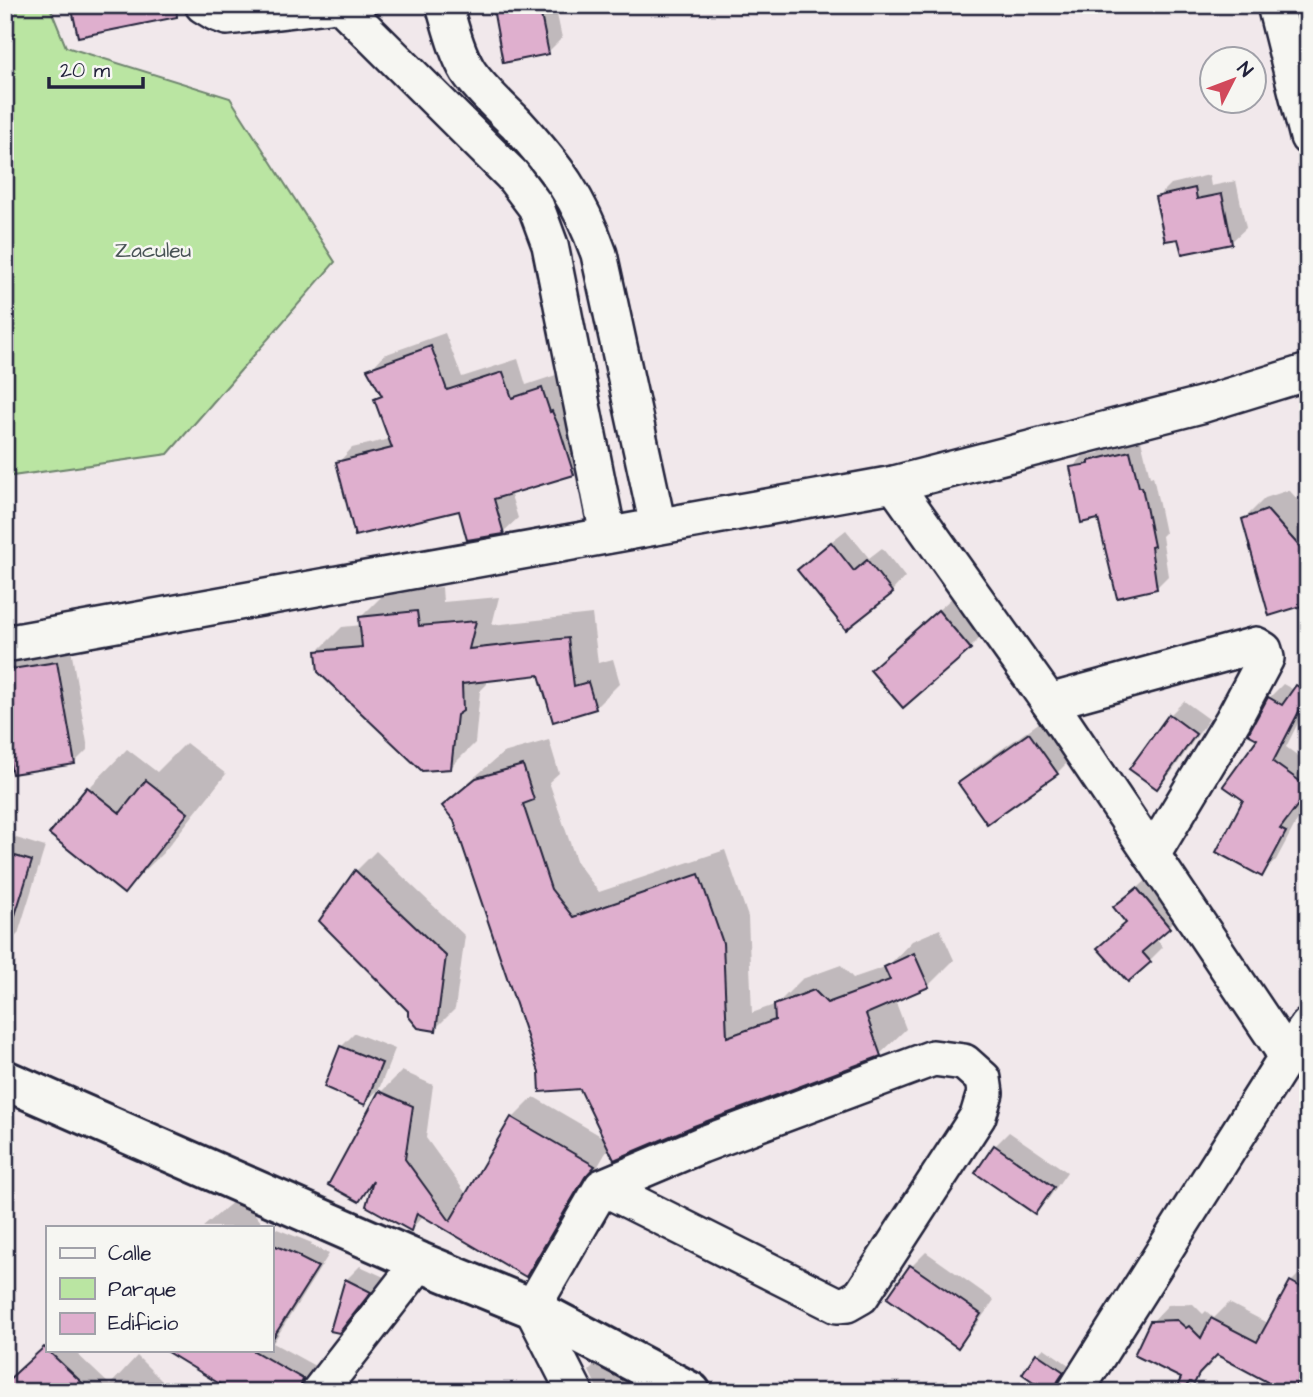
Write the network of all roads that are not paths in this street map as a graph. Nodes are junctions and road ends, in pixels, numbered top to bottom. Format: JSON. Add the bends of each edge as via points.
{"nodes":[{"id":1,"x":203,"y":5,"type":"edge"},
{"id":2,"x":328,"y":5,"type":"edge"},
{"id":3,"x":341,"y":5,"type":"edge"},
{"id":4,"x":444,"y":5,"type":"edge"},
{"id":5,"x":1275,"y":5,"type":"edge"},
{"id":6,"x":1308,"y":137,"type":"edge"},
{"id":7,"x":1308,"y":372,"type":"edge"},
{"id":8,"x":894,"y":484,"type":"junction"},
{"id":9,"x":658,"y":526,"type":"junction"},
{"id":10,"x":608,"y":535,"type":"junction"},
{"id":11,"x":5,"y":643,"type":"edge"},
{"id":12,"x":1049,"y":702,"type":"junction"},
{"id":13,"x":1152,"y":855,"type":"junction"},
{"id":14,"x":1308,"y":1026,"type":"edge"},
{"id":15,"x":1287,"y":1056,"type":"junction"},
{"id":16,"x":5,"y":1080,"type":"edge"},
{"id":17,"x":602,"y":1187,"type":"junction"},
{"id":18,"x":420,"y":1262,"type":"junction"},
{"id":19,"x":532,"y":1308,"type":"junction"},
{"id":20,"x":1076,"y":1391,"type":"edge"},
{"id":21,"x":319,"y":1392,"type":"edge"},
{"id":22,"x":575,"y":1392,"type":"edge"},
{"id":23,"x":691,"y":1392,"type":"edge"}],
"edges":[{"from":1,"to":2,"type":"street","via":[[227,16]]},
{"from":3,"to":10,"type":"street","via":[[512,175],[536,207],[550,245]]},
{"from":4,"to":9,"type":"street","via":[[459,54],[471,75],[543,153],[590,226]]},
{"from":5,"to":6,"type":"street"},
{"from":7,"to":8,"type":"street","via":[[1201,405]]},
{"from":8,"to":9,"type":"street"},
{"from":8,"to":12,"type":"street"},
{"from":9,"to":10,"type":"street"},
{"from":10,"to":11,"type":"street"},
{"from":12,"to":13,"type":"street"},
{"from":12,"to":13,"type":"street","via":[[1256,645],[1264,650],[1266,658],[1233,720]]},
{"from":13,"to":15,"type":"street"},
{"from":14,"to":15,"type":"street"},
{"from":15,"to":20,"type":"street"},
{"from":16,"to":18,"type":"street"},
{"from":17,"to":17,"type":"street","via":[[933,1058],[964,1062],[983,1079],[985,1093],[978,1116],[861,1296],[847,1304],[837,1305]]},
{"from":17,"to":19,"type":"street"},
{"from":18,"to":19,"type":"street"},
{"from":18,"to":21,"type":"street"},
{"from":19,"to":22,"type":"street"},
{"from":19,"to":23,"type":"street"}]}
